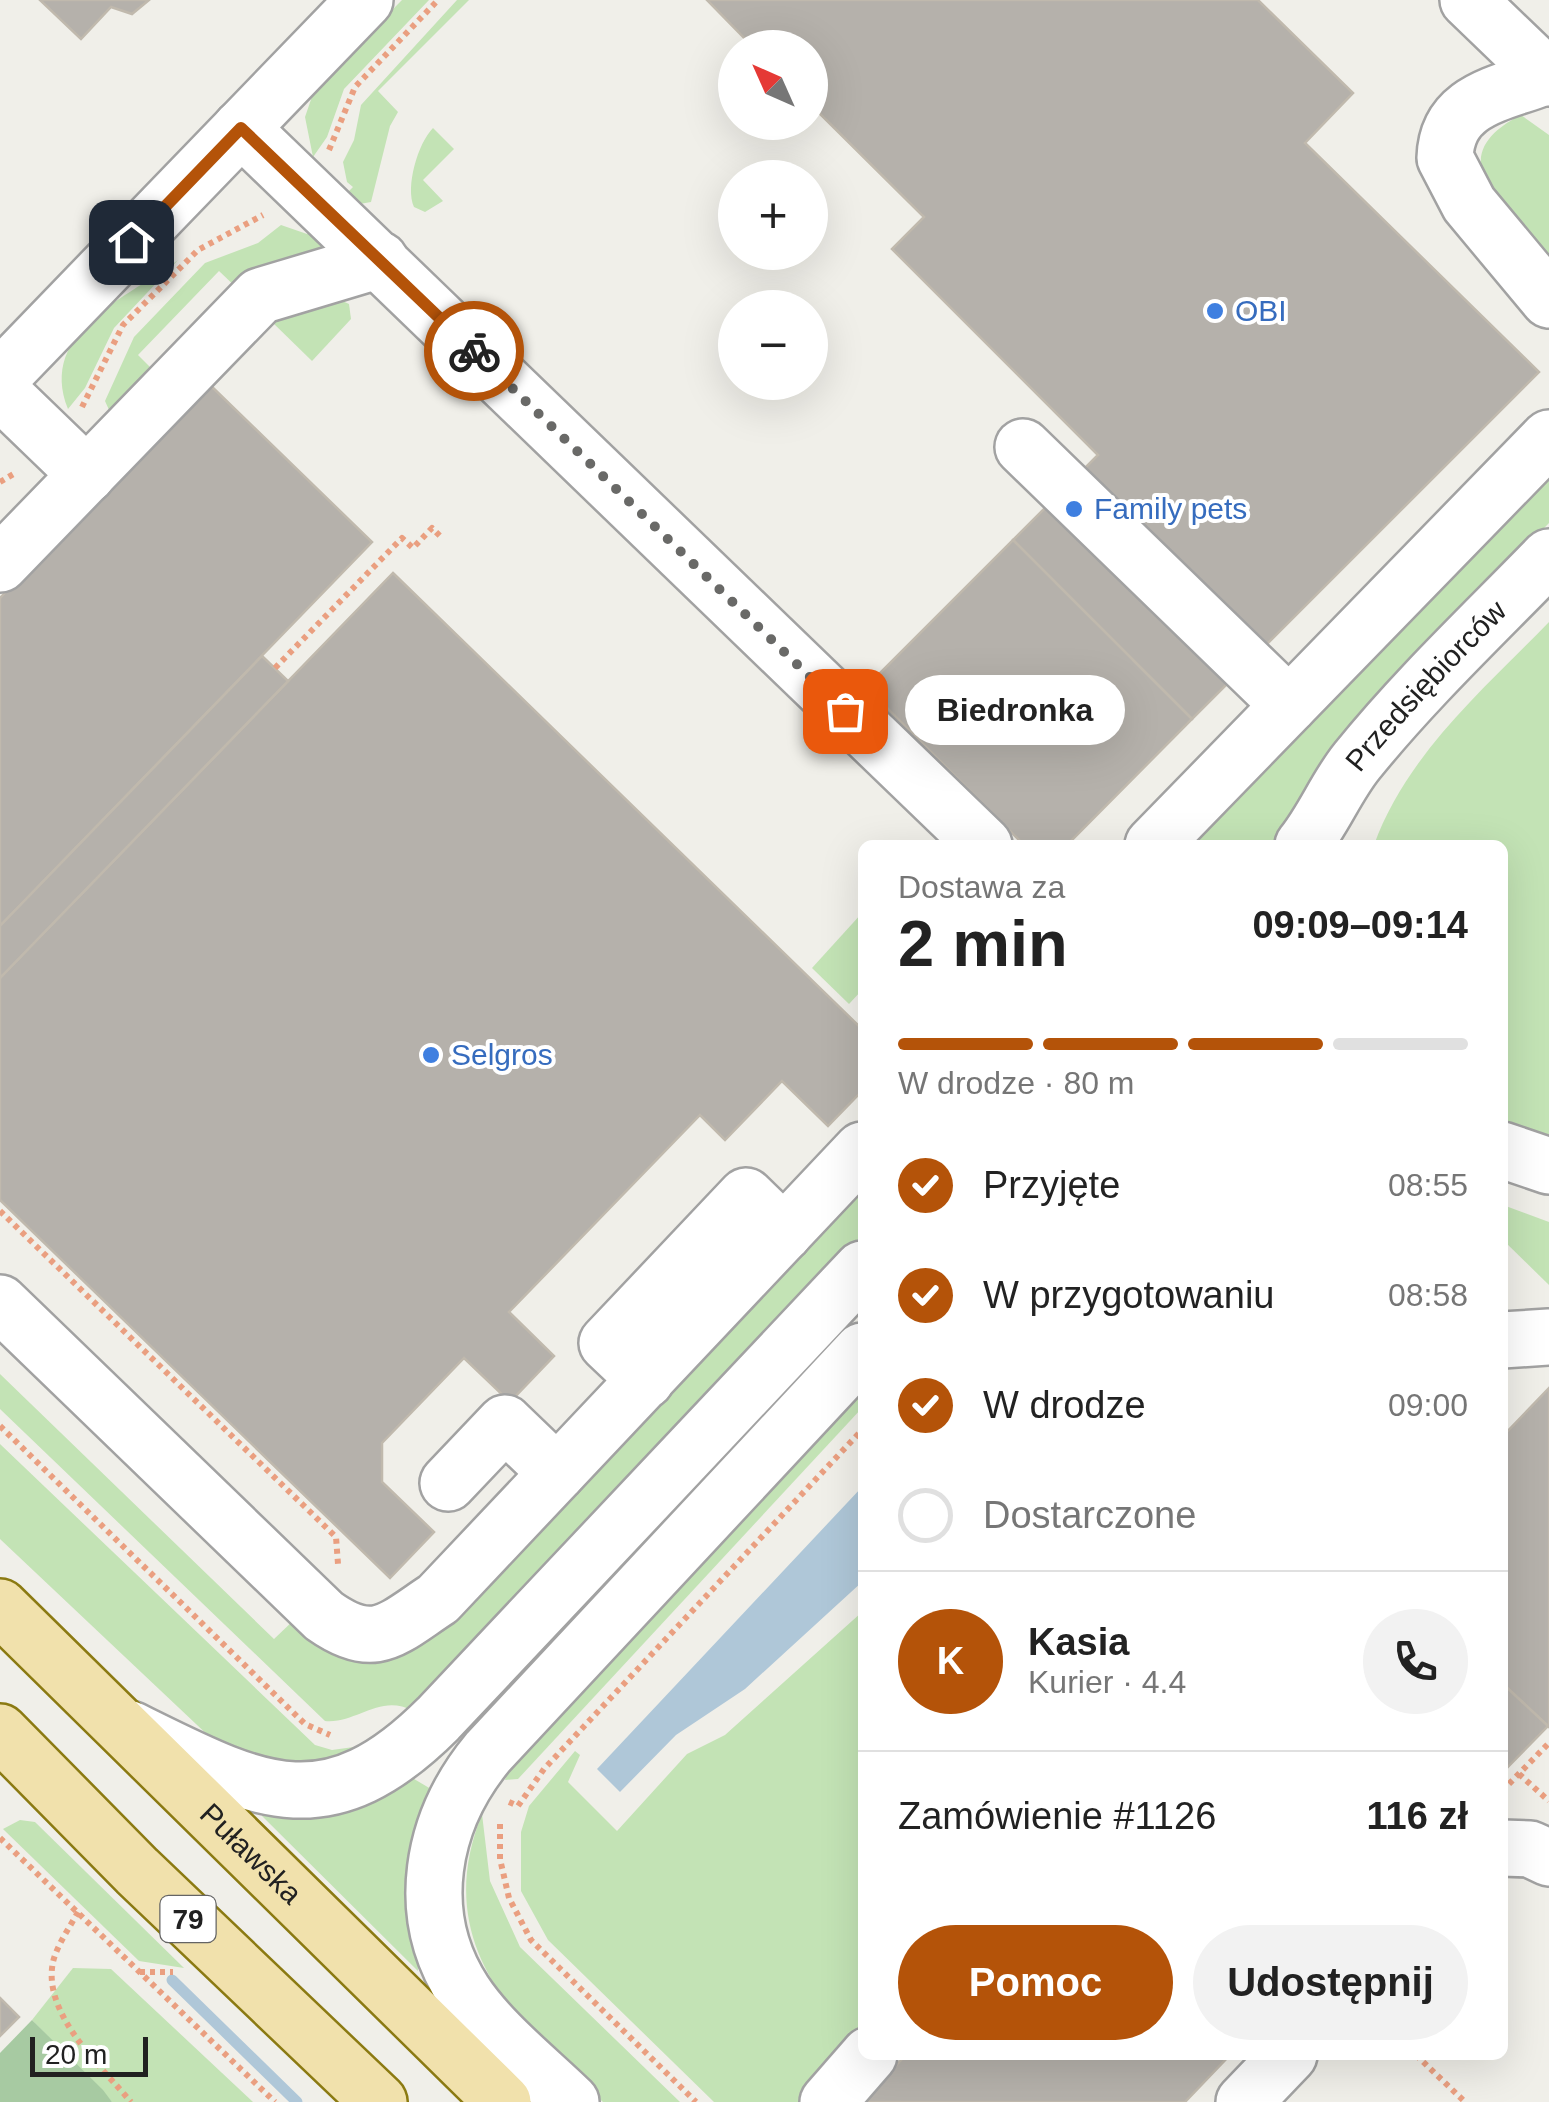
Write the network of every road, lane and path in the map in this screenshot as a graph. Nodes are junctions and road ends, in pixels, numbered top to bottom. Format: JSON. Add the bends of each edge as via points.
{"nodes":[{"id":1,"x":365,"y":0,"type":"edge"},
{"id":2,"x":438,"y":0,"type":"edge"},
{"id":3,"x":1449,"y":0,"type":"edge"},
{"id":4,"x":1468,"y":0,"type":"edge"},
{"id":5,"x":1548,"y":77,"type":"edge"},
{"id":6,"x":1472,"y":102,"type":"junction"},
{"id":7,"x":241,"y":128,"type":"junction"},
{"id":8,"x":327,"y":152,"type":"dead end"},
{"id":9,"x":269,"y":210,"type":"dead end"},
{"id":10,"x":380,"y":260,"type":"junction"},
{"id":11,"x":1549,"y":300,"type":"edge"},
{"id":12,"x":0,"y":378,"type":"edge"},
{"id":13,"x":0,"y":391,"type":"edge"},
{"id":14,"x":71,"y":420,"type":"dead end"},
{"id":15,"x":1549,"y":438,"type":"edge"},
{"id":16,"x":1023,"y":447,"type":"dead end"},
{"id":17,"x":87,"y":474,"type":"junction"},
{"id":18,"x":442,"y":538,"type":"dead end"},
{"id":19,"x":1549,"y":557,"type":"edge"},
{"id":20,"x":0,"y":564,"type":"edge"},
{"id":21,"x":275,"y":668,"type":"dead end"},
{"id":22,"x":1289,"y":705,"type":"junction"},
{"id":23,"x":1314,"y":839,"type":"edge"},
{"id":24,"x":979,"y":840,"type":"edge"},
{"id":25,"x":1158,"y":840,"type":"edge"},
{"id":26,"x":1508,"y":1152,"type":"edge"},
{"id":27,"x":858,"y":1154,"type":"edge"},
{"id":28,"x":1549,"y":1166,"type":"edge"},
{"id":29,"x":0,"y":1211,"type":"edge"},
{"id":30,"x":858,"y":1273,"type":"edge"},
{"id":31,"x":0,"y":1303,"type":"edge"},
{"id":32,"x":1549,"y":1336,"type":"edge"},
{"id":33,"x":1508,"y":1339,"type":"edge"},
{"id":34,"x":858,"y":1355,"type":"edge"},
{"id":35,"x":0,"y":1426,"type":"edge"},
{"id":36,"x":858,"y":1434,"type":"edge"},
{"id":37,"x":557,"y":1473,"type":"junction"},
{"id":38,"x":448,"y":1482,"type":"dead end"},
{"id":39,"x":0,"y":1607,"type":"edge"},
{"id":40,"x":343,"y":1630,"type":"junction"},
{"id":41,"x":118,"y":1724,"type":"junction"},
{"id":42,"x":0,"y":1732,"type":"edge"},
{"id":43,"x":334,"y":1736,"type":"dead end"},
{"id":44,"x":1549,"y":1743,"type":"edge"},
{"id":45,"x":1519,"y":1774,"type":"junction"},
{"id":46,"x":1508,"y":1785,"type":"edge"},
{"id":47,"x":1549,"y":1801,"type":"edge"},
{"id":48,"x":0,"y":1838,"type":"edge"},
{"id":49,"x":1508,"y":1848,"type":"edge"},
{"id":50,"x":1549,"y":1858,"type":"edge"},
{"id":51,"x":78,"y":1912,"type":"junction"},
{"id":52,"x":865,"y":2060,"type":"edge"},
{"id":53,"x":1285,"y":2060,"type":"edge"},
{"id":54,"x":1421,"y":2060,"type":"edge"},
{"id":55,"x":131,"y":2102,"type":"edge"},
{"id":56,"x":274,"y":2102,"type":"edge"},
{"id":57,"x":380,"y":2102,"type":"edge"},
{"id":58,"x":503,"y":2102,"type":"edge"},
{"id":59,"x":571,"y":2102,"type":"edge"},
{"id":60,"x":696,"y":2102,"type":"edge"},
{"id":61,"x":828,"y":2102,"type":"edge"},
{"id":62,"x":1244,"y":2102,"type":"edge"},
{"id":63,"x":1465,"y":2102,"type":"edge"}],
"edges":[{"from":1,"to":7,"type":"street"},
{"from":2,"to":8,"type":"path","via":[[355,86]]},
{"from":3,"to":6,"type":"street","via":[[1468,47]]},
{"from":4,"to":5,"type":"street"},
{"from":5,"to":6,"type":"street"},
{"from":6,"to":11,"type":"street","via":[[1445,144],[1450,175]]},
{"from":7,"to":10,"type":"street"},
{"from":7,"to":12,"type":"street"},
{"from":9,"to":14,"type":"path","via":[[198,250],[124,325]]},
{"from":10,"to":17,"type":"street","via":[[260,296]]},
{"from":10,"to":24,"type":"street"},
{"from":13,"to":17,"type":"street"},
{"from":15,"to":22,"type":"street"},
{"from":16,"to":22,"type":"street"},
{"from":17,"to":20,"type":"street"},
{"from":18,"to":21,"type":"path","via":[[432,528],[413,548],[402,538]]},
{"from":19,"to":23,"type":"street","name":"Przedsiębiorców","via":[[1385,726],[1352,766]]},
{"from":22,"to":25,"type":"street"},
{"from":26,"to":28,"type":"street"},
{"from":27,"to":37,"type":"street"},
{"from":29,"to":40,"type":"path","via":[[336,1536]]},
{"from":30,"to":41,"type":"street","via":[[438,1718],[378,1771],[337,1787],[258,1786]]},
{"from":31,"to":40,"type":"street"},
{"from":32,"to":33,"type":"street"},
{"from":34,"to":59,"type":"street","via":[[488,1752],[452,1804],[438,1840],[432,1891],[448,1962],[486,2018]]},
{"from":35,"to":43,"type":"path","via":[[305,1724]]},
{"from":36,"to":60,"type":"path","via":[[544,1769],[518,1806],[508,1801],[500,1859],[509,1898],[531,1940]]},
{"from":37,"to":38,"type":"street","via":[[505,1423]]},
{"from":37,"to":40,"type":"street","via":[[438,1599],[381,1635]]},
{"from":39,"to":41,"type":"main road","name":"Puławska"},
{"from":41,"to":58,"type":"main road","name":"Puławska"},
{"from":42,"to":57,"type":"main road","number":"79"},
{"from":44,"to":45,"type":"path"},
{"from":45,"to":46,"type":"path"},
{"from":45,"to":47,"type":"path"},
{"from":48,"to":51,"type":"path"},
{"from":49,"to":50,"type":"street"},
{"from":51,"to":55,"type":"path","via":[[53,1961],[54,1997]]},
{"from":51,"to":56,"type":"path"},
{"from":52,"to":61,"type":"street"},
{"from":53,"to":62,"type":"street"},
{"from":54,"to":63,"type":"path"}]}
